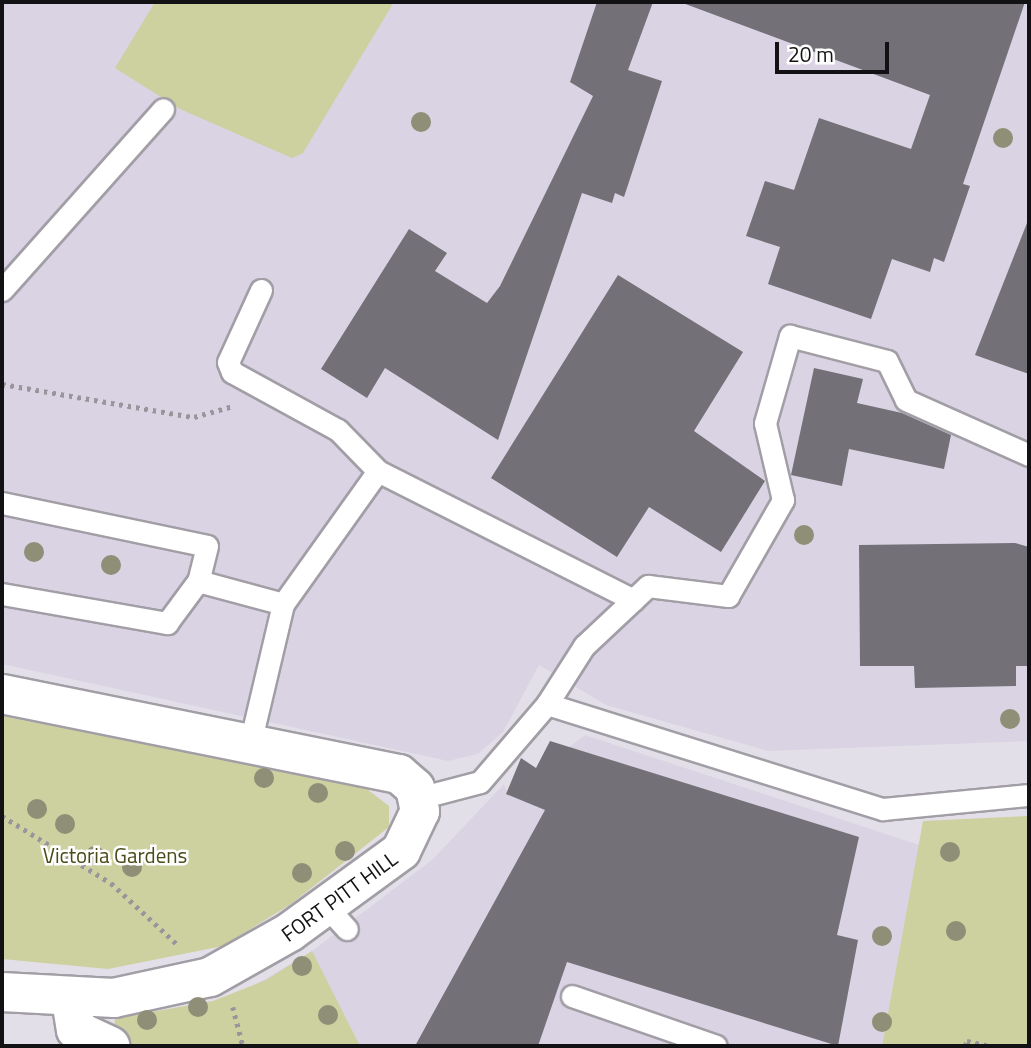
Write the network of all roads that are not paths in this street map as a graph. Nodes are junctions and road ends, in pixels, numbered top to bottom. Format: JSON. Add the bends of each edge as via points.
{"nodes":[{"id":1,"x":163,"y":109,"type":"dead end"},
{"id":2,"x":2,"y":290,"type":"edge"},
{"id":3,"x":261,"y":290,"type":"dead end"},
{"id":4,"x":1029,"y":454,"type":"edge"},
{"id":5,"x":377,"y":471,"type":"junction"},
{"id":6,"x":2,"y":503,"type":"edge"},
{"id":7,"x":198,"y":581,"type":"junction"},
{"id":8,"x":2,"y":594,"type":"edge"},
{"id":9,"x":634,"y":600,"type":"junction"},
{"id":10,"x":283,"y":604,"type":"junction"},
{"id":11,"x":2,"y":694,"type":"edge"},
{"id":12,"x":547,"y":704,"type":"junction"},
{"id":13,"x":250,"y":744,"type":"junction"},
{"id":14,"x":1029,"y":795,"type":"edge"},
{"id":15,"x":419,"y":798,"type":"junction"},
{"id":16,"x":2,"y":992,"type":"edge"},
{"id":17,"x":572,"y":996,"type":"dead end"},
{"id":18,"x":71,"y":999,"type":"junction"},
{"id":19,"x":110,"y":1046,"type":"edge"},
{"id":20,"x":716,"y":1046,"type":"edge"}],
"edges":[{"from":1,"to":2,"type":"lane"},
{"from":3,"to":5,"type":"lane","via":[[228,364],[266,393],[338,430]]},
{"from":4,"to":9,"type":"lane","via":[[906,400],[887,360],[790,336],[765,423],[782,500],[728,596],[648,586]]},
{"from":5,"to":9,"type":"lane"},
{"from":5,"to":10,"type":"lane"},
{"from":6,"to":7,"type":"lane","via":[[207,546]]},
{"from":7,"to":8,"type":"lane","via":[[167,623]]},
{"from":7,"to":10,"type":"lane"},
{"from":9,"to":12,"type":"lane","via":[[584,646]]},
{"from":10,"to":13,"type":"lane"},
{"from":11,"to":13,"type":"street"},
{"from":12,"to":14,"type":"lane","via":[[883,809]]},
{"from":12,"to":15,"type":"lane","via":[[480,782]]},
{"from":13,"to":15,"type":"street","via":[[400,774]]},
{"from":15,"to":18,"type":"street","name":"FORT PITT HILL","via":[[418,825],[405,847],[336,917],[197,982],[149,994]]},
{"from":16,"to":18,"type":"street","name":"FORT PITT HILL"},
{"from":17,"to":20,"type":"lane"},
{"from":18,"to":19,"type":"street","via":[[76,1030]]}]}
